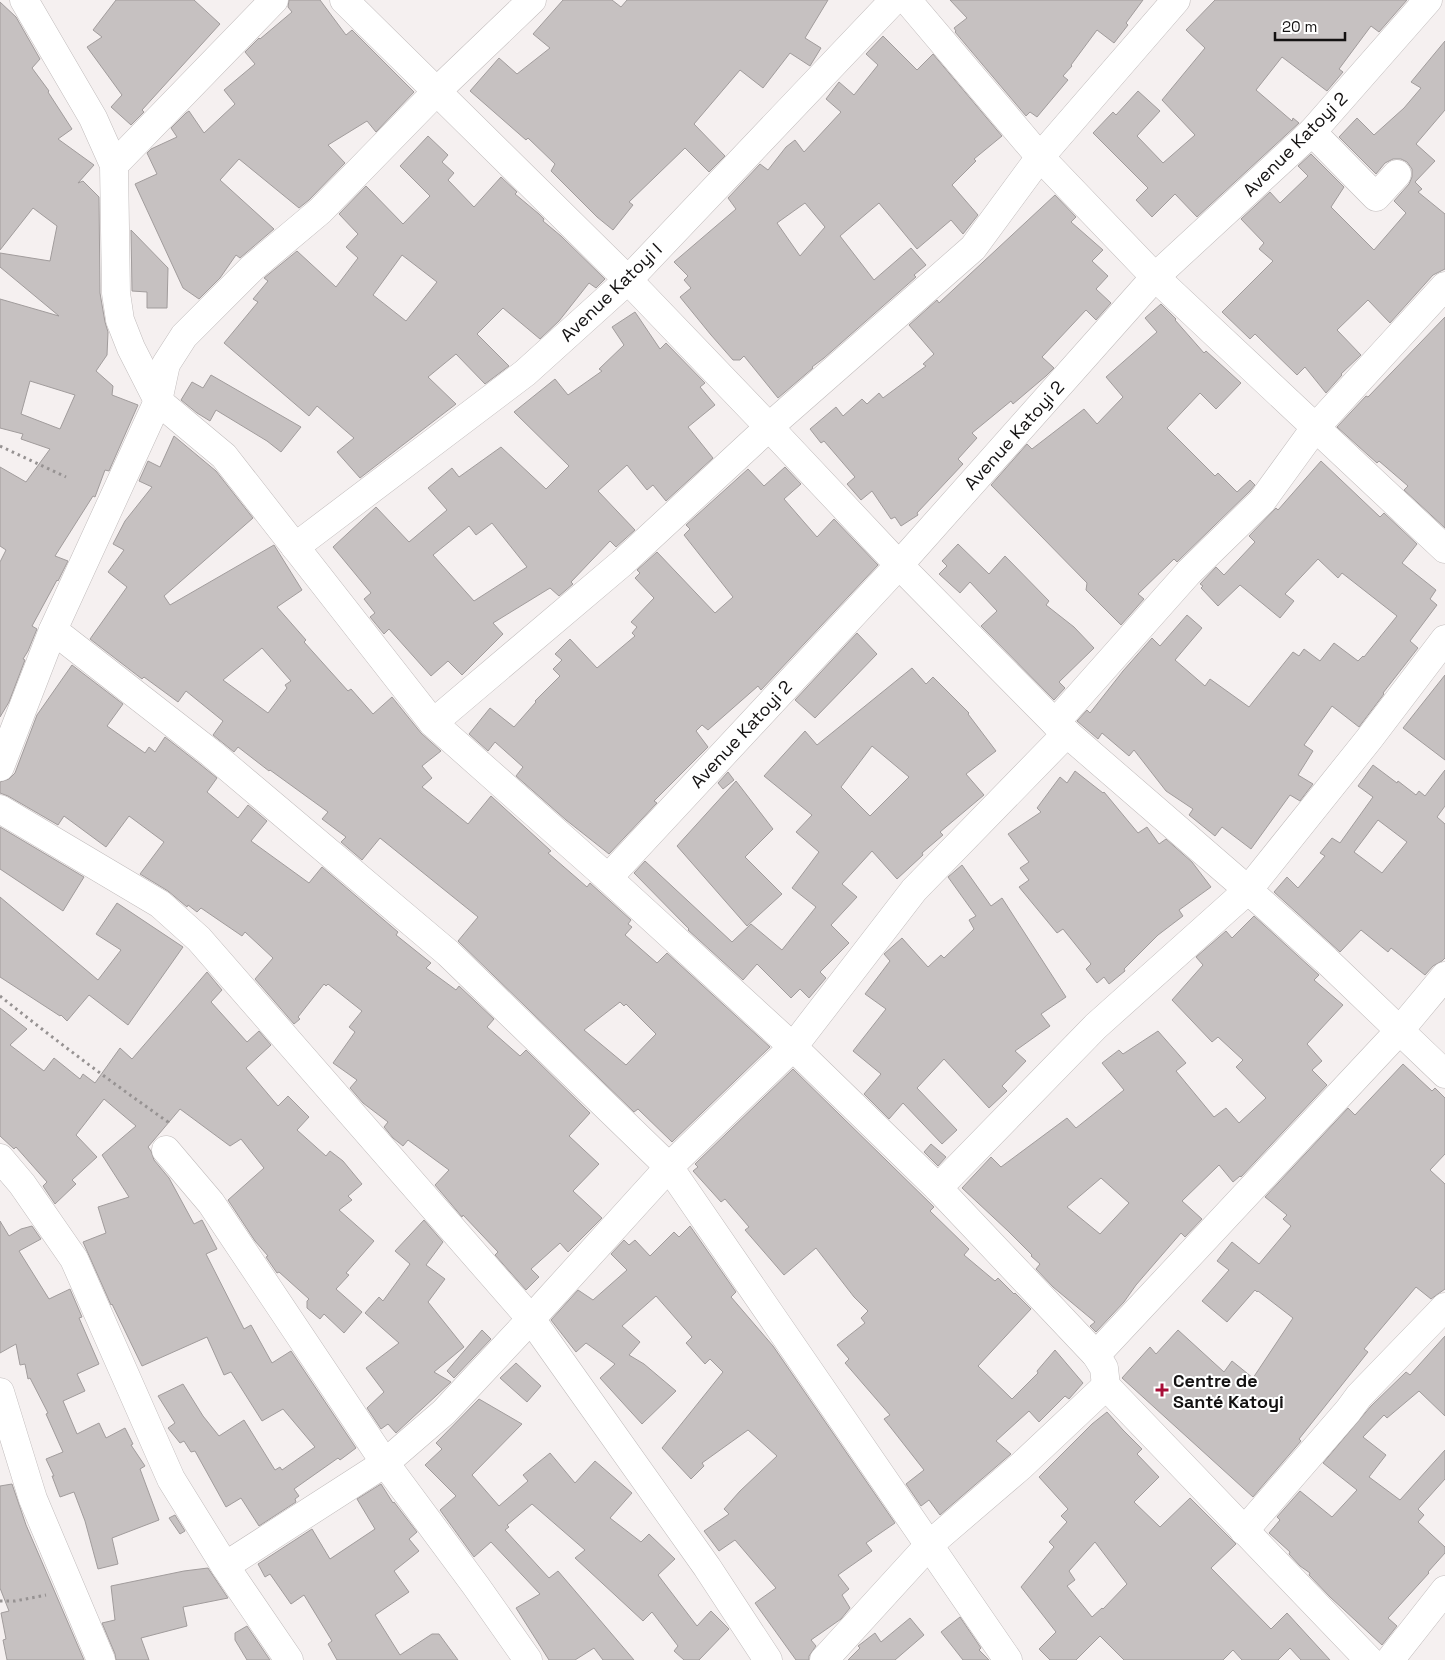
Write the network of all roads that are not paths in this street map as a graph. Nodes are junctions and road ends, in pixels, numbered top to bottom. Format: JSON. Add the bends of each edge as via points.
{"nodes":[{"id":1,"x":24,"y":0,"type":"edge"},
{"id":2,"x":274,"y":0,"type":"edge"},
{"id":3,"x":344,"y":0,"type":"edge"},
{"id":4,"x":532,"y":0,"type":"edge"},
{"id":5,"x":894,"y":0,"type":"edge"},
{"id":6,"x":907,"y":0,"type":"edge"},
{"id":7,"x":1176,"y":0,"type":"edge"},
{"id":8,"x":1428,"y":0,"type":"edge"},
{"id":9,"x":437,"y":91,"type":"junction"},
{"id":10,"x":1312,"y":132,"type":"junction"},
{"id":11,"x":1040,"y":157,"type":"junction"},
{"id":12,"x":114,"y":165,"type":"junction"},
{"id":13,"x":1397,"y":174,"type":"dead end"},
{"id":14,"x":1156,"y":277,"type":"junction"},
{"id":15,"x":628,"y":280,"type":"junction"},
{"id":16,"x":1445,"y":286,"type":"edge"},
{"id":17,"x":158,"y":401,"type":"junction"},
{"id":18,"x":770,"y":427,"type":"junction"},
{"id":19,"x":1315,"y":428,"type":"junction"},
{"id":20,"x":295,"y":547,"type":"junction"},
{"id":21,"x":1445,"y":549,"type":"edge"},
{"id":22,"x":899,"y":565,"type":"junction"},
{"id":23,"x":53,"y":630,"type":"junction"},
{"id":24,"x":1445,"y":639,"type":"edge"},
{"id":25,"x":434,"y":723,"type":"junction"},
{"id":26,"x":1061,"y":728,"type":"junction"},
{"id":27,"x":0,"y":767,"type":"edge"},
{"id":28,"x":0,"y":809,"type":"edge"},
{"id":29,"x":608,"y":878,"type":"junction"},
{"id":30,"x":1248,"y":890,"type":"junction"},
{"id":31,"x":1445,"y":976,"type":"edge"},
{"id":32,"x":1400,"y":1030,"type":"junction"},
{"id":33,"x":793,"y":1046,"type":"junction"},
{"id":34,"x":1445,"y":1074,"type":"edge"},
{"id":35,"x":166,"y":1150,"type":"road end"},
{"id":36,"x":0,"y":1158,"type":"edge"},
{"id":37,"x":669,"y":1167,"type":"junction"},
{"id":38,"x":938,"y":1188,"type":"junction"},
{"id":39,"x":1445,"y":1307,"type":"edge"},
{"id":40,"x":531,"y":1319,"type":"junction"},
{"id":41,"x":1096,"y":1355,"type":"junction"},
{"id":42,"x":1106,"y":1386,"type":"junction"},
{"id":43,"x":0,"y":1392,"type":"edge"},
{"id":44,"x":386,"y":1463,"type":"junction"},
{"id":45,"x":1244,"y":1531,"type":"junction"},
{"id":46,"x":930,"y":1544,"type":"junction"},
{"id":47,"x":225,"y":1566,"type":"junction"},
{"id":48,"x":1445,"y":1590,"type":"edge"},
{"id":49,"x":101,"y":1660,"type":"edge"},
{"id":50,"x":289,"y":1660,"type":"edge"},
{"id":51,"x":528,"y":1660,"type":"edge"},
{"id":52,"x":768,"y":1660,"type":"edge"},
{"id":53,"x":824,"y":1660,"type":"edge"},
{"id":54,"x":1008,"y":1660,"type":"edge"},
{"id":55,"x":1369,"y":1660,"type":"edge"},
{"id":56,"x":1390,"y":1660,"type":"edge"}],
"edges":[{"from":1,"to":12,"type":"street","via":[[93,118]]},
{"from":2,"to":12,"type":"street"},
{"from":3,"to":9,"type":"street"},
{"from":4,"to":9,"type":"street"},
{"from":5,"to":15,"type":"street","name":"Avenue Katoyi I"},
{"from":6,"to":11,"type":"street"},
{"from":7,"to":11,"type":"street"},
{"from":8,"to":10,"type":"street","name":"Avenue Katoyi 2"},
{"from":9,"to":15,"type":"street"},
{"from":9,"to":17,"type":"street","via":[[320,211],[252,268],[184,336],[166,364]]},
{"from":10,"to":13,"type":"street","via":[[1376,198]]},
{"from":10,"to":14,"type":"street","name":"Avenue Katoyi 2"},
{"from":11,"to":14,"type":"street"},
{"from":11,"to":18,"type":"street","via":[[973,248]]},
{"from":12,"to":17,"type":"street","via":[[116,293],[120,320]]},
{"from":14,"to":19,"type":"street"},
{"from":14,"to":22,"type":"street","name":"Avenue Katoyi 2"},
{"from":15,"to":18,"type":"street"},
{"from":15,"to":20,"type":"street","name":"Avenue Katoyi I","via":[[525,373]]},
{"from":16,"to":19,"type":"street"},
{"from":17,"to":20,"type":"street","via":[[224,456]]},
{"from":17,"to":23,"type":"street"},
{"from":18,"to":22,"type":"street"},
{"from":18,"to":25,"type":"street","via":[[622,563]]},
{"from":19,"to":21,"type":"street"},
{"from":19,"to":26,"type":"street","via":[[1262,501],[1189,572]]},
{"from":20,"to":25,"type":"street"},
{"from":22,"to":26,"type":"street"},
{"from":22,"to":29,"type":"street","name":"Avenue Katoyi 2"},
{"from":23,"to":27,"type":"street"},
{"from":23,"to":37,"type":"street","via":[[211,753],[448,953]]},
{"from":24,"to":30,"type":"street"},
{"from":25,"to":29,"type":"street"},
{"from":26,"to":30,"type":"street"},
{"from":26,"to":33,"type":"street","via":[[914,890]]},
{"from":28,"to":40,"type":"street","via":[[160,904],[199,938]]},
{"from":29,"to":33,"type":"street"},
{"from":30,"to":32,"type":"street"},
{"from":30,"to":38,"type":"street","via":[[1096,1026]]},
{"from":31,"to":32,"type":"street"},
{"from":32,"to":34,"type":"street"},
{"from":32,"to":41,"type":"street"},
{"from":33,"to":37,"type":"street"},
{"from":33,"to":38,"type":"street"},
{"from":35,"to":44,"type":"street","via":[[211,1203]]},
{"from":36,"to":47,"type":"street","via":[[74,1259],[171,1479]]},
{"from":37,"to":40,"type":"street"},
{"from":37,"to":46,"type":"street"},
{"from":38,"to":41,"type":"street"},
{"from":39,"to":45,"type":"street","via":[[1359,1396]]},
{"from":40,"to":44,"type":"street","via":[[444,1412]]},
{"from":40,"to":52,"type":"street","via":[[707,1567]]},
{"from":41,"to":42,"type":"street","via":[[1104,1368]]},
{"from":42,"to":45,"type":"street"},
{"from":42,"to":46,"type":"street","via":[[1021,1466]]},
{"from":43,"to":49,"type":"street","via":[[33,1499]]},
{"from":44,"to":47,"type":"street"},
{"from":44,"to":51,"type":"street"},
{"from":45,"to":55,"type":"street"},
{"from":46,"to":53,"type":"street"},
{"from":46,"to":54,"type":"street"},
{"from":47,"to":50,"type":"street"},
{"from":48,"to":56,"type":"street"}]}
